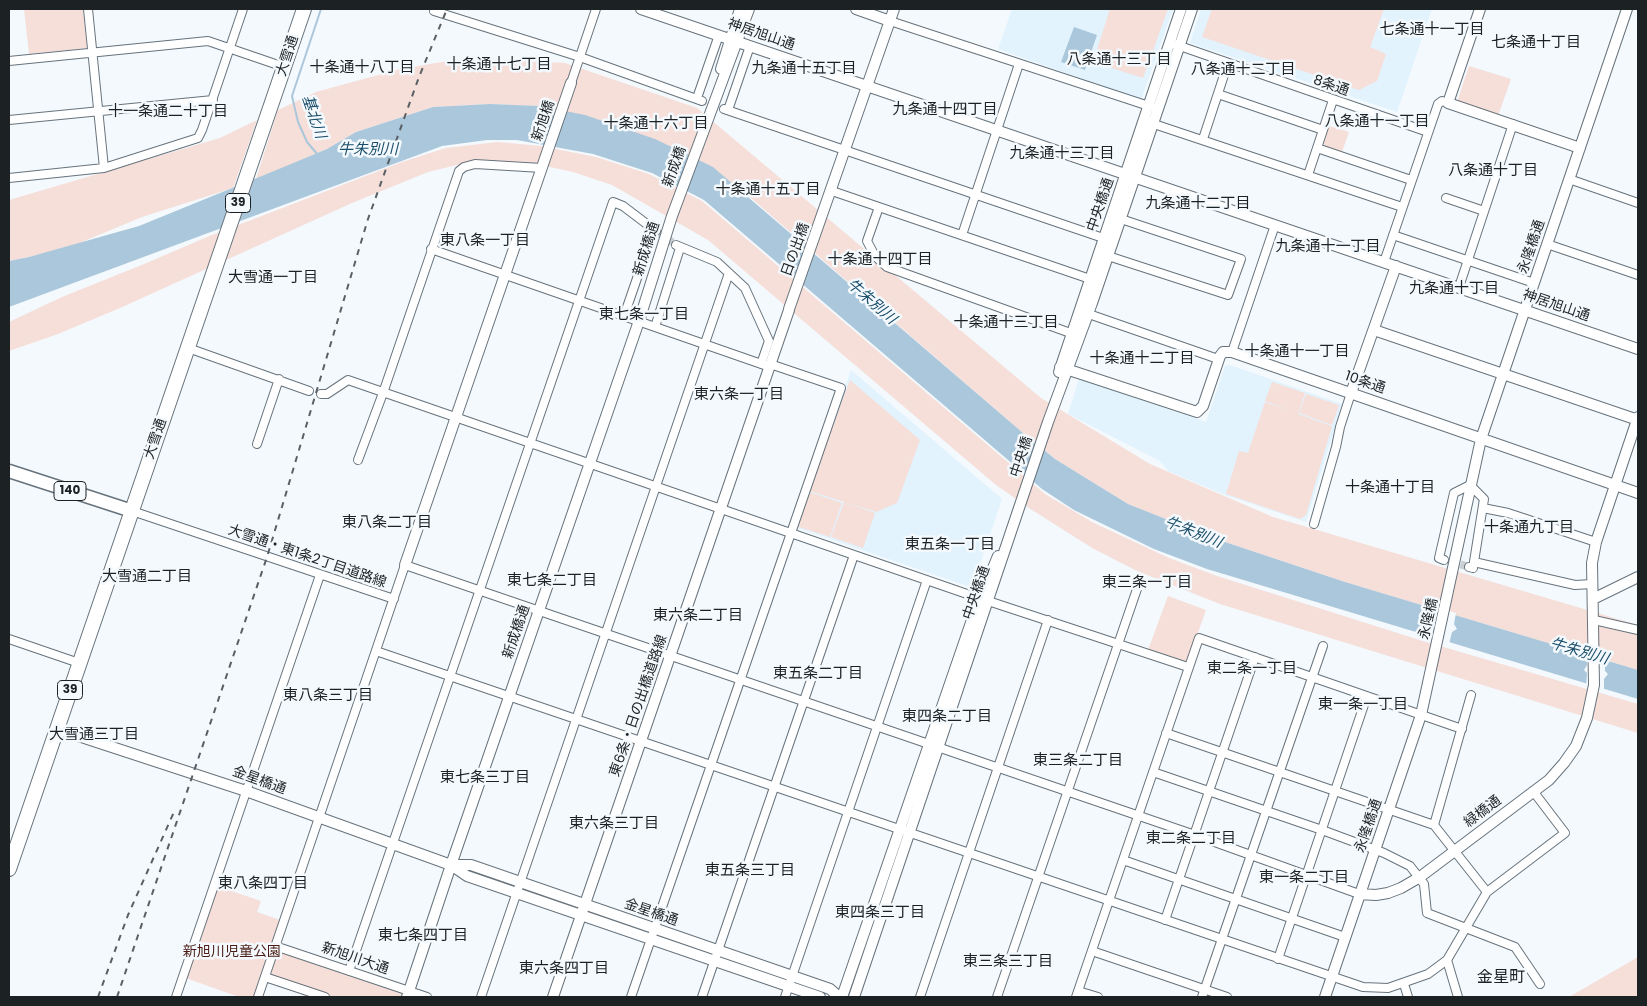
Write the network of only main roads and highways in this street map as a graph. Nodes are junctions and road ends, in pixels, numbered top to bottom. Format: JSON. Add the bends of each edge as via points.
{"nodes":[{"id":1,"x":304,"y":9,"type":"edge"},
{"id":2,"x":9,"y":470,"type":"edge"},
{"id":3,"x":132,"y":511,"type":"junction"},
{"id":4,"x":12,"y":848,"type":"edge"},
{"id":5,"x":9,"y":869,"type":"edge"}],
"edges":[{"from":1,"to":3,"type":"highway","name":"大雪通","number":"39"},
{"from":2,"to":3,"type":"main road","number":"140"},
{"from":3,"to":4,"type":"highway","name":"大雪通","number":"39"},
{"from":4,"to":5,"type":"highway","name":"大雪通","number":"39"}]}
